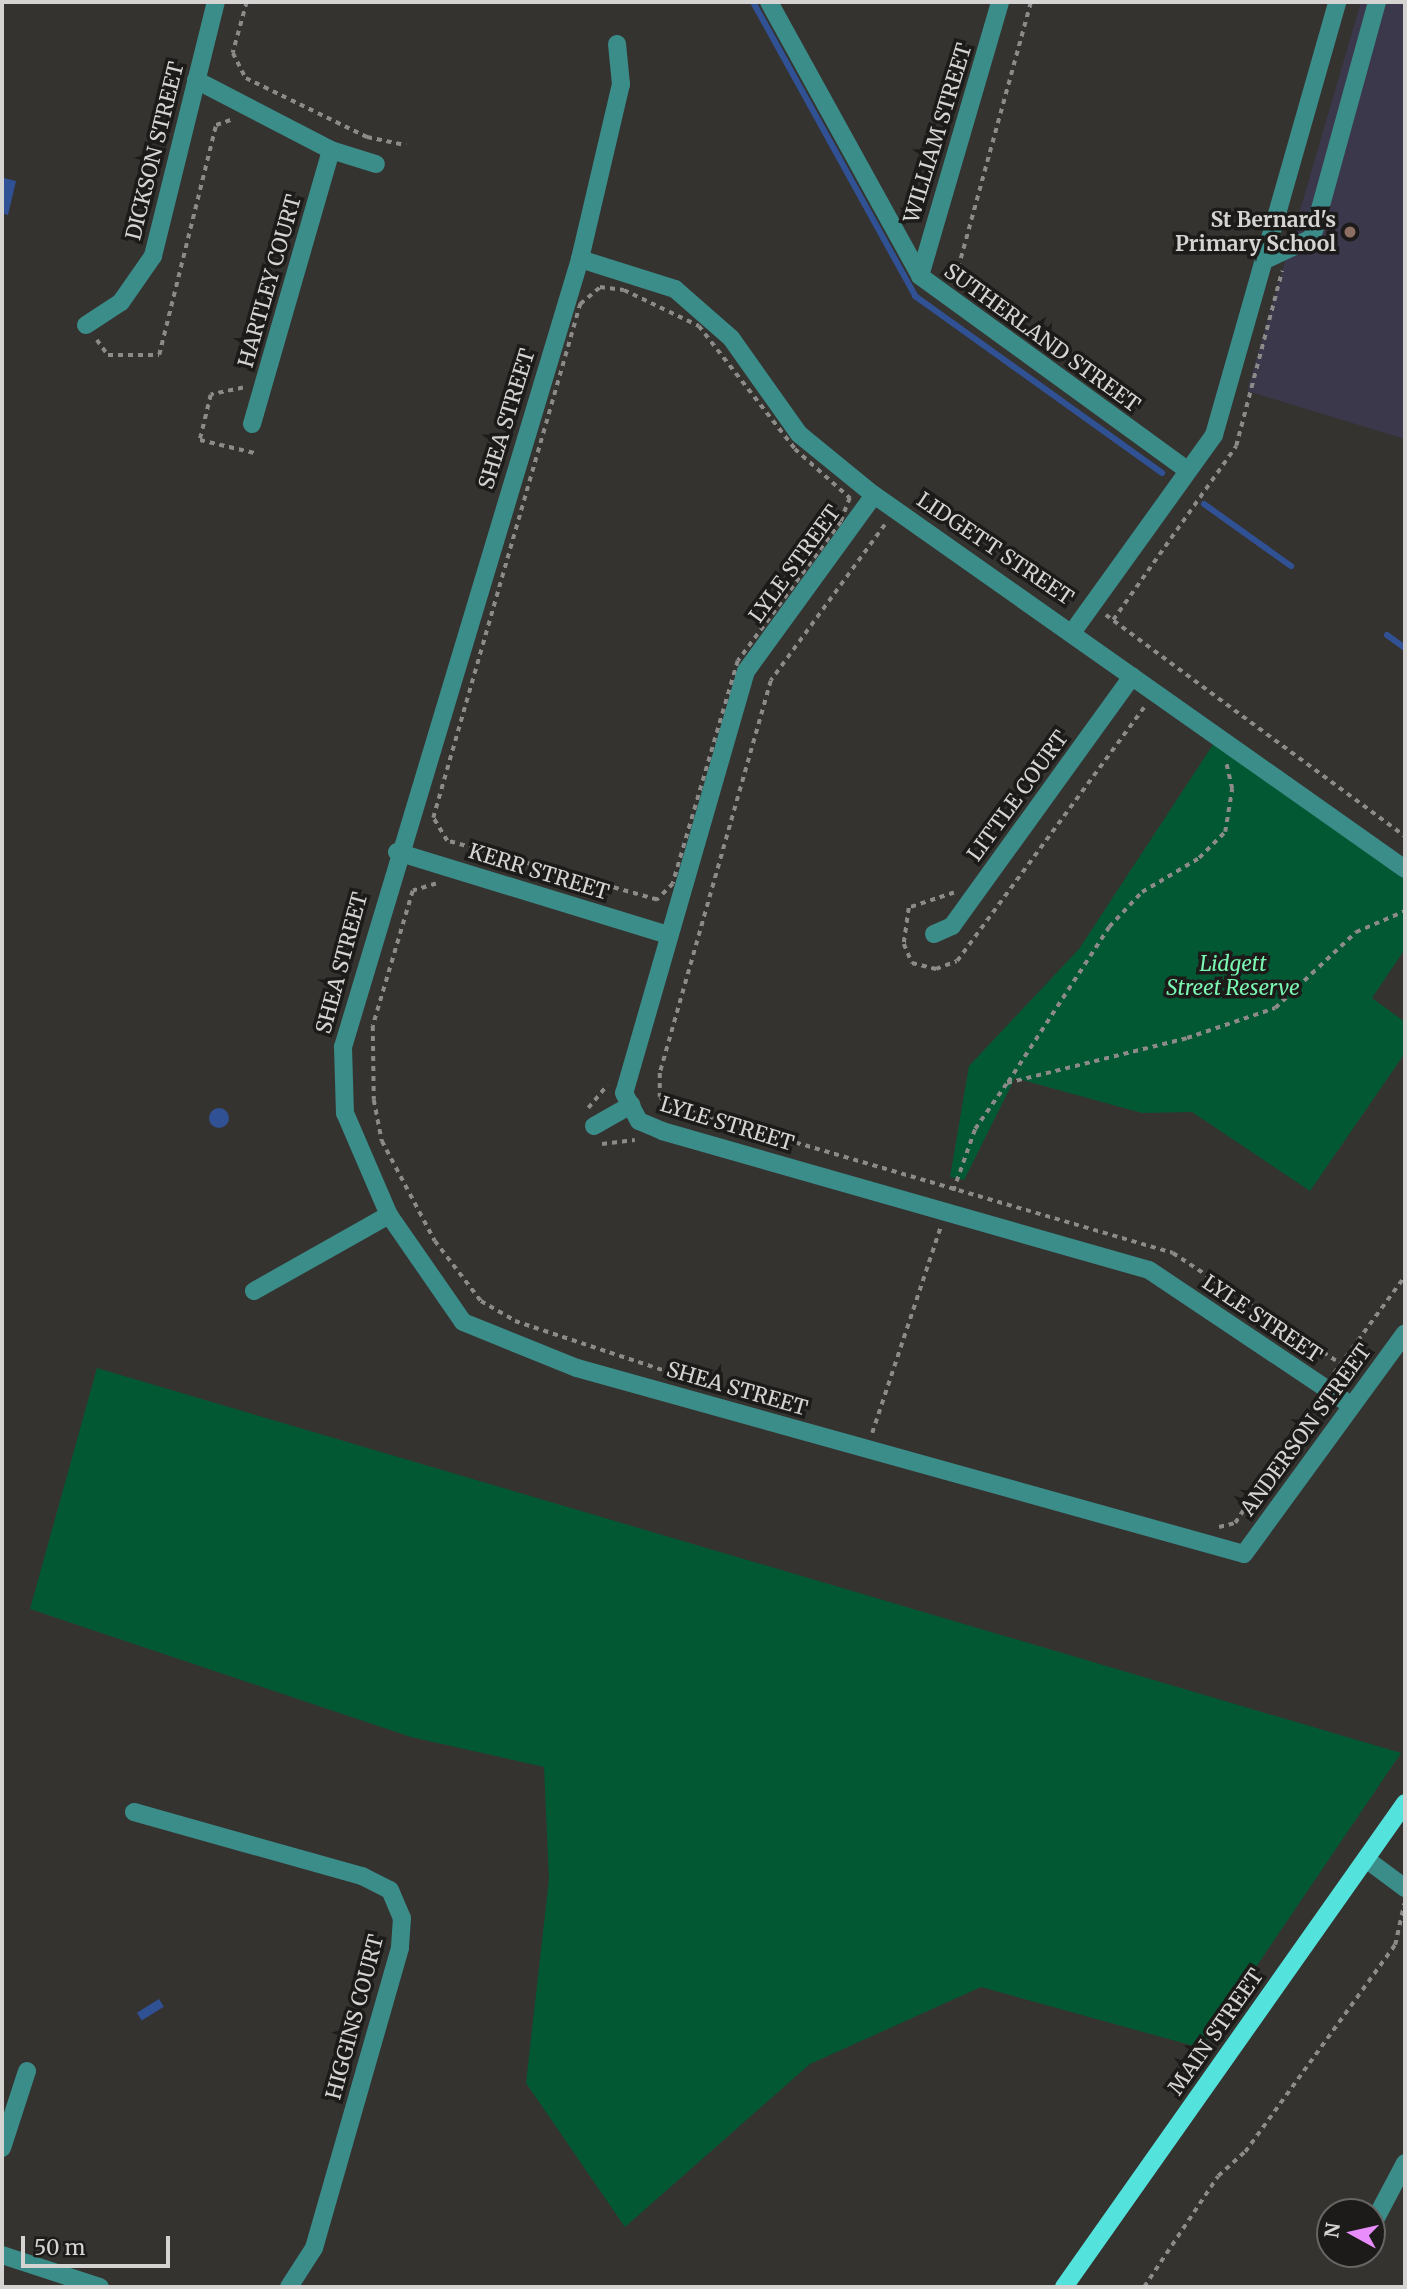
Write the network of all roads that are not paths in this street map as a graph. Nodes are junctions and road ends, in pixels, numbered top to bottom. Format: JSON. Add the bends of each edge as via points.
{"nodes":[{"id":1,"x":216,"y":2,"type":"edge"},
{"id":2,"x":769,"y":2,"type":"edge"},
{"id":3,"x":1000,"y":2,"type":"edge"},
{"id":4,"x":1337,"y":2,"type":"edge"},
{"id":5,"x":1377,"y":2,"type":"edge"},
{"id":6,"x":617,"y":44,"type":"dead end"},
{"id":7,"x":196,"y":79,"type":"junction"},
{"id":8,"x":331,"y":150,"type":"junction"},
{"id":9,"x":376,"y":164,"type":"dead end"},
{"id":10,"x":580,"y":259,"type":"junction"},
{"id":11,"x":1267,"y":259,"type":"junction"},
{"id":12,"x":919,"y":276,"type":"junction"},
{"id":13,"x":86,"y":325,"type":"road end"},
{"id":14,"x":252,"y":424,"type":"dead end"},
{"id":15,"x":1188,"y":471,"type":"junction"},
{"id":16,"x":874,"y":495,"type":"junction"},
{"id":17,"x":1074,"y":630,"type":"junction"},
{"id":18,"x":1132,"y":676,"type":"junction"},
{"id":19,"x":397,"y":852,"type":"junction"},
{"id":20,"x":1405,"y":869,"type":"edge"},
{"id":21,"x":934,"y":934,"type":"dead end"},
{"id":22,"x":669,"y":935,"type":"junction"},
{"id":23,"x":631,"y":1105,"type":"junction"},
{"id":24,"x":589,"y":1126,"type":"road end"},
{"id":25,"x":390,"y":1216,"type":"junction"},
{"id":26,"x":254,"y":1291,"type":"dead end"},
{"id":27,"x":1405,"y":1333,"type":"edge"},
{"id":28,"x":1352,"y":1406,"type":"junction"},
{"id":29,"x":1244,"y":1554,"type":"joint"},
{"id":30,"x":1405,"y":1803,"type":"edge"},
{"id":31,"x":134,"y":1812,"type":"dead end"},
{"id":32,"x":1366,"y":1859,"type":"junction"},
{"id":33,"x":1405,"y":1888,"type":"edge"},
{"id":34,"x":27,"y":2071,"type":"dead end"},
{"id":35,"x":2,"y":2148,"type":"edge"},
{"id":36,"x":1405,"y":2164,"type":"edge"},
{"id":37,"x":1386,"y":2199,"type":"edge"},
{"id":38,"x":2,"y":2255,"type":"edge"},
{"id":39,"x":63,"y":2281,"type":"edge"},
{"id":40,"x":100,"y":2287,"type":"edge"},
{"id":41,"x":289,"y":2287,"type":"edge"},
{"id":42,"x":1064,"y":2287,"type":"edge"}],
"edges":[{"from":1,"to":7,"type":"street","name":"DICKSON STREET"},
{"from":2,"to":12,"type":"street","name":"SUTHERLAND STREET"},
{"from":3,"to":12,"type":"street","name":"WILLIAM STREET"},
{"from":4,"to":11,"type":"street"},
{"from":5,"to":11,"type":"street","via":[[1312,238]]},
{"from":6,"to":10,"type":"street","name":"SHEA STREET","via":[[621,84]]},
{"from":7,"to":8,"type":"street"},
{"from":7,"to":13,"type":"street","name":"DICKSON STREET","via":[[153,256],[121,302]]},
{"from":8,"to":9,"type":"street"},
{"from":8,"to":14,"type":"street","name":"HARTLEY COURT"},
{"from":10,"to":16,"type":"street","name":"LIDGETT STREET","via":[[675,289],[731,338],[799,434]]},
{"from":10,"to":19,"type":"street","name":"SHEA STREET"},
{"from":11,"to":15,"type":"street","via":[[1214,435]]},
{"from":12,"to":15,"type":"street","name":"SUTHERLAND STREET"},
{"from":15,"to":17,"type":"street"},
{"from":16,"to":17,"type":"street","name":"LIDGETT STREET"},
{"from":16,"to":22,"type":"street","name":"LYLE STREET","via":[[746,671]]},
{"from":17,"to":18,"type":"street","name":"LIDGETT STREET"},
{"from":18,"to":20,"type":"street","name":"LIDGETT STREET"},
{"from":18,"to":21,"type":"street","name":"LITTLE COURT","via":[[952,926]]},
{"from":19,"to":22,"type":"street","name":"KERR STREET"},
{"from":19,"to":25,"type":"street","name":"SHEA STREET","via":[[343,1047],[345,1113]]},
{"from":22,"to":23,"type":"street","name":"LYLE STREET","via":[[624,1093]]},
{"from":23,"to":24,"type":"street"},
{"from":23,"to":28,"type":"street","name":"LYLE STREET","via":[[639,1121],[662,1131],[947,1220],[1149,1269]]},
{"from":25,"to":26,"type":"street"},
{"from":25,"to":29,"type":"street","name":"SHEA STREET","via":[[463,1322],[576,1368]]},
{"from":27,"to":28,"type":"street","name":"ANDERSON STREET"},
{"from":28,"to":29,"type":"street","name":"ANDERSON STREET"},
{"from":30,"to":32,"type":"main road","name":"MAIN STREET"},
{"from":31,"to":41,"type":"street","name":"HIGGINS COURT","via":[[362,1876],[390,1890],[402,1918],[400,1948],[314,2248]]},
{"from":32,"to":33,"type":"street"},
{"from":32,"to":42,"type":"main road","name":"MAIN STREET"},
{"from":34,"to":35,"type":"street"},
{"from":36,"to":37,"type":"street"},
{"from":38,"to":39,"type":"street"},
{"from":39,"to":40,"type":"street"}]}
